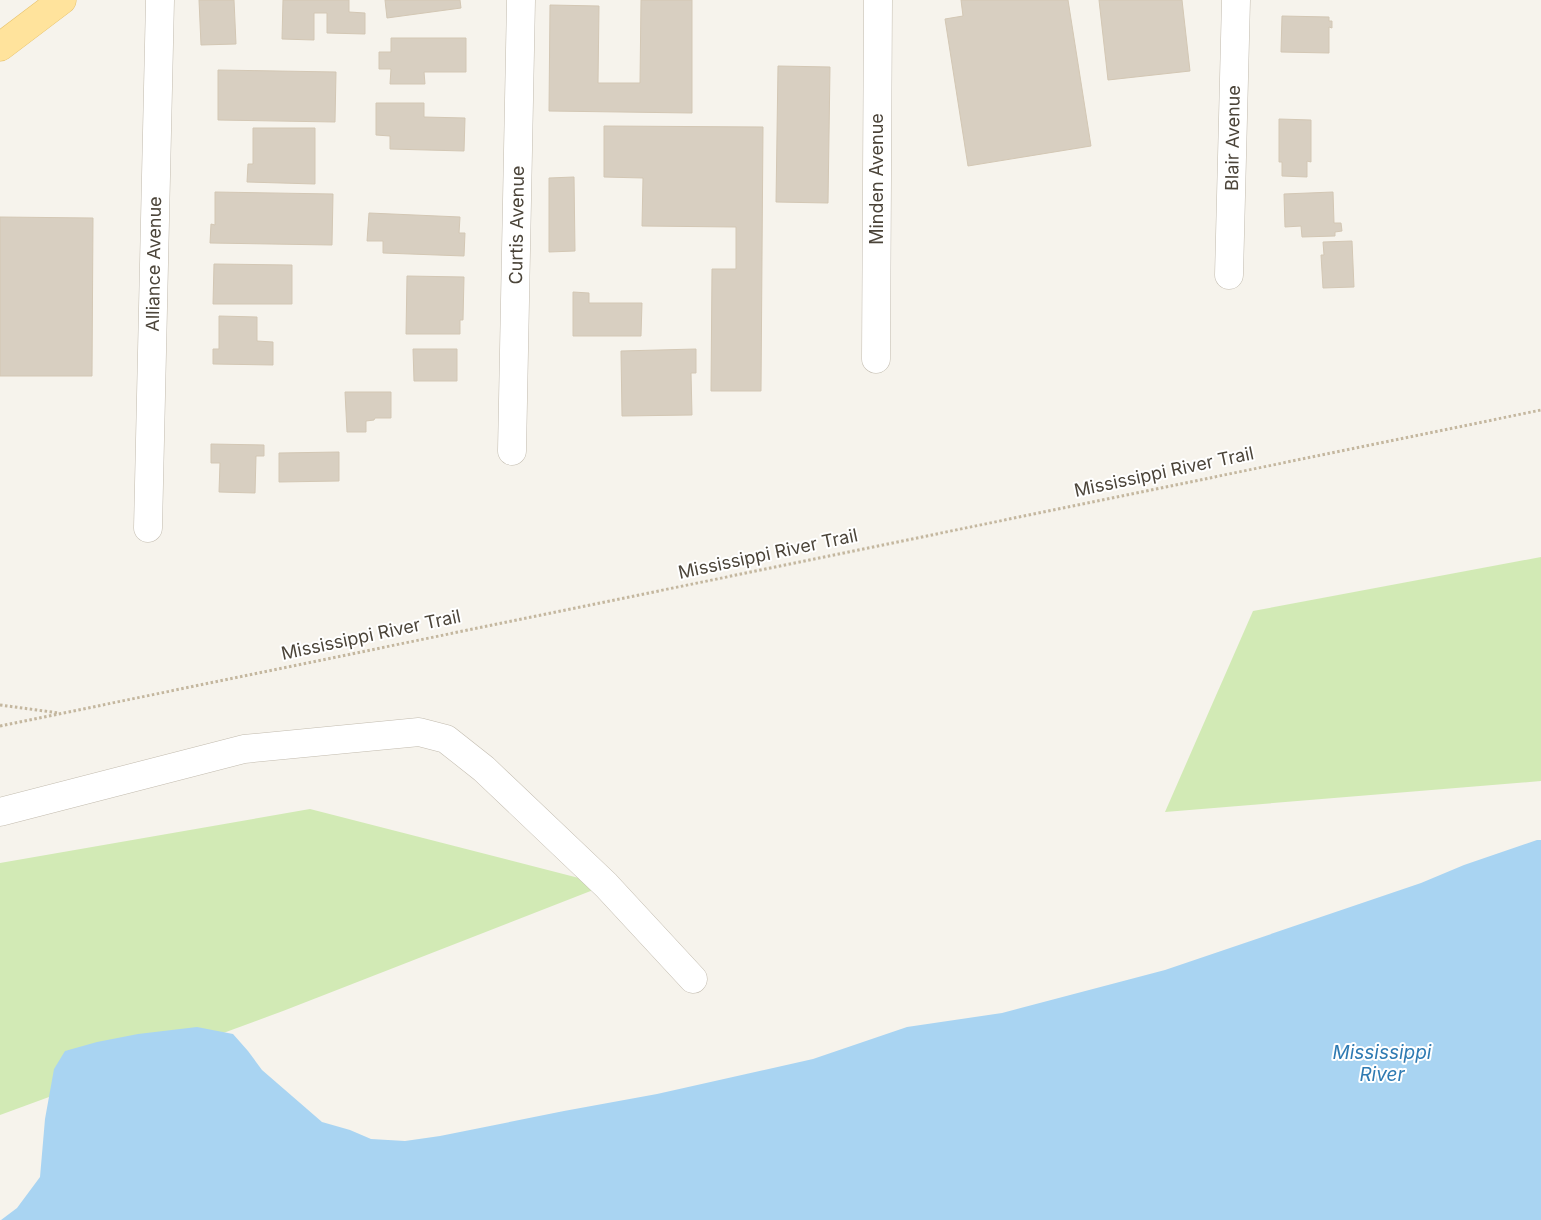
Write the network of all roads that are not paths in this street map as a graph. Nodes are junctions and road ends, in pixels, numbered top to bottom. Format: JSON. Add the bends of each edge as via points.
{"nodes":[{"id":1,"x":62,"y":0,"type":"edge"},
{"id":2,"x":160,"y":0,"type":"edge"},
{"id":3,"x":521,"y":0,"type":"edge"},
{"id":4,"x":878,"y":0,"type":"edge"},
{"id":5,"x":1236,"y":0,"type":"edge"},
{"id":6,"x":0,"y":47,"type":"edge"},
{"id":7,"x":1229,"y":275,"type":"dead end"},
{"id":8,"x":876,"y":359,"type":"dead end"},
{"id":9,"x":512,"y":451,"type":"dead end"},
{"id":10,"x":148,"y":528,"type":"dead end"},
{"id":11,"x":0,"y":812,"type":"edge"},
{"id":12,"x":693,"y":979,"type":"dead end"}],
"edges":[{"from":1,"to":6,"type":"main road"},
{"from":2,"to":10,"type":"street","name":"Alliance Avenue"},
{"from":3,"to":9,"type":"street","name":"Curtis Avenue"},
{"from":4,"to":8,"type":"street","name":"Minden Avenue"},
{"from":5,"to":7,"type":"street","name":"Blair Avenue"},
{"from":11,"to":12,"type":"street","via":[[244,749],[418,732],[428,734],[446,739],[484,769],[606,885]]}]}
